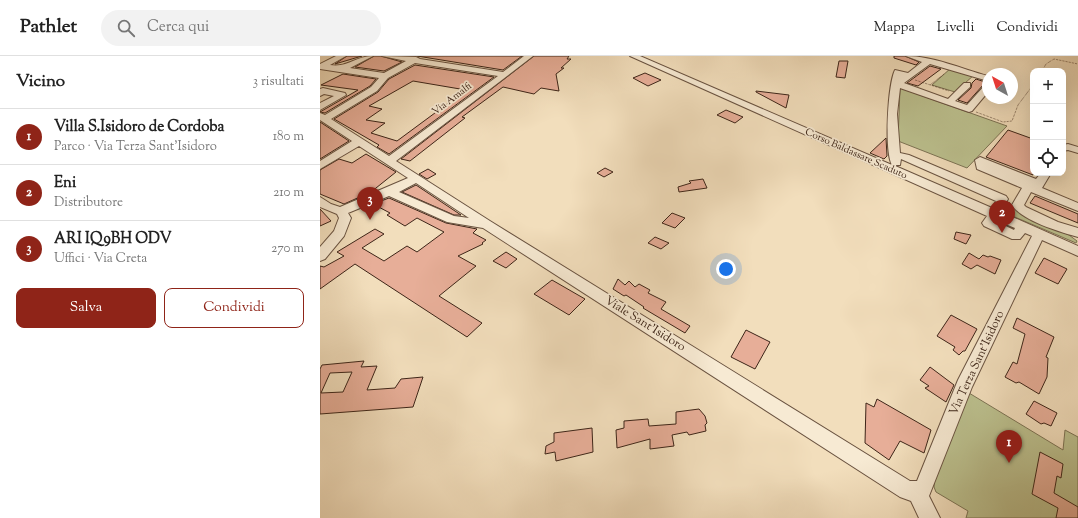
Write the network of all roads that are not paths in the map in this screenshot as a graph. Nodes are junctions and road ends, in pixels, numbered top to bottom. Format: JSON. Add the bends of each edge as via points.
{"nodes":[{"id":1,"x":342,"y":56,"type":"edge"},
{"id":2,"x":369,"y":56,"type":"edge"},
{"id":3,"x":390,"y":56,"type":"edge"},
{"id":4,"x":529,"y":56,"type":"edge"},
{"id":5,"x":634,"y":56,"type":"edge"},
{"id":6,"x":910,"y":56,"type":"edge"},
{"id":7,"x":939,"y":56,"type":"edge"},
{"id":8,"x":417,"y":58,"type":"edge"},
{"id":9,"x":930,"y":59,"type":"edge"},
{"id":10,"x":320,"y":66,"type":"edge"},
{"id":11,"x":342,"y":69,"type":"junction"},
{"id":12,"x":982,"y":69,"type":"edge"},
{"id":13,"x":362,"y":73,"type":"junction"},
{"id":14,"x":503,"y":74,"type":"junction"},
{"id":15,"x":385,"y":76,"type":"junction"},
{"id":16,"x":982,"y":77,"type":"edge"},
{"id":17,"x":897,"y":84,"type":"junction"},
{"id":18,"x":967,"y":85,"type":"dead end"},
{"id":19,"x":320,"y":93,"type":"edge"},
{"id":20,"x":982,"y":94,"type":"edge"},
{"id":21,"x":949,"y":102,"type":"junction"},
{"id":22,"x":320,"y":107,"type":"edge"},
{"id":23,"x":325,"y":119,"type":"edge"},
{"id":24,"x":320,"y":130,"type":"edge"},
{"id":25,"x":355,"y":138,"type":"junction"},
{"id":26,"x":1066,"y":147,"type":"edge"},
{"id":27,"x":1078,"y":150,"type":"edge"},
{"id":28,"x":895,"y":155,"type":"junction"},
{"id":29,"x":390,"y":160,"type":"junction"},
{"id":30,"x":320,"y":166,"type":"edge"},
{"id":31,"x":891,"y":169,"type":"junction"},
{"id":32,"x":1043,"y":176,"type":"edge"},
{"id":33,"x":416,"y":179,"type":"junction"},
{"id":34,"x":1034,"y":187,"type":"junction"},
{"id":35,"x":390,"y":192,"type":"junction"},
{"id":36,"x":322,"y":206,"type":"edge"},
{"id":37,"x":1078,"y":207,"type":"edge"},
{"id":38,"x":341,"y":211,"type":"junction"},
{"id":39,"x":995,"y":215,"type":"junction"},
{"id":40,"x":486,"y":224,"type":"junction"},
{"id":41,"x":1078,"y":233,"type":"edge"},
{"id":42,"x":1039,"y":234,"type":"junction"},
{"id":43,"x":1078,"y":251,"type":"edge"},
{"id":44,"x":320,"y":256,"type":"edge"},
{"id":45,"x":917,"y":492,"type":"junction"},
{"id":46,"x":930,"y":518,"type":"edge"}],
"edges":[{"from":1,"to":10,"type":"street"},
{"from":2,"to":11,"type":"street"},
{"from":3,"to":8,"type":"street"},
{"from":3,"to":13,"type":"street"},
{"from":4,"to":14,"type":"street","name":"Via Amalfi"},
{"from":5,"to":31,"type":"street","name":"Corso Baldassare Scaduto"},
{"from":6,"to":9,"type":"street"},
{"from":7,"to":12,"type":"street"},
{"from":8,"to":14,"type":"street"},
{"from":8,"to":15,"type":"street"},
{"from":9,"to":16,"type":"street"},
{"from":9,"to":17,"type":"street","via":[[913,78]]},
{"from":10,"to":11,"type":"street"},
{"from":11,"to":13,"type":"street"},
{"from":13,"to":15,"type":"street"},
{"from":14,"to":29,"type":"street","name":"Via Amalfi"},
{"from":15,"to":23,"type":"street","via":[[374,89]]},
{"from":17,"to":21,"type":"street"},
{"from":17,"to":28,"type":"street","via":[[894,95]]},
{"from":18,"to":21,"type":"street"},
{"from":19,"to":22,"type":"street","via":[[324,91],[342,95]]},
{"from":20,"to":21,"type":"street","via":[[969,109]]},
{"from":23,"to":24,"type":"street"},
{"from":23,"to":25,"type":"street","name":"Viale Sant'Isidoro"},
{"from":25,"to":29,"type":"street","name":"Viale Sant'Isidoro"},
{"from":25,"to":30,"type":"street"},
{"from":26,"to":27,"type":"street"},
{"from":28,"to":31,"type":"street","via":[[896,164]]},
{"from":28,"to":39,"type":"street","via":[[1002,199]]},
{"from":29,"to":33,"type":"street","name":"Viale Sant'Isidoro"},
{"from":31,"to":39,"type":"street","name":"Corso Baldassare Scaduto"},
{"from":32,"to":34,"type":"street"},
{"from":33,"to":35,"type":"street"},
{"from":33,"to":40,"type":"street","name":"Viale Sant'Isidoro"},
{"from":34,"to":37,"type":"street"},
{"from":34,"to":41,"type":"street","via":[[1019,201],[1018,205],[1022,210]]},
{"from":35,"to":38,"type":"street"},
{"from":35,"to":40,"type":"street","via":[[451,219]]},
{"from":36,"to":38,"type":"street"},
{"from":38,"to":44,"type":"street","via":[[345,218],[340,232]]},
{"from":39,"to":42,"type":"street","via":[[988,224],[1016,236],[1022,227]]},
{"from":40,"to":45,"type":"street","name":"Viale Sant'Isidoro","via":[[907,490]]},
{"from":42,"to":43,"type":"street"},
{"from":42,"to":45,"type":"street","name":"Via Terza Sant'Isidoro","via":[[964,385],[924,488]]},
{"from":45,"to":46,"type":"street"}]}
